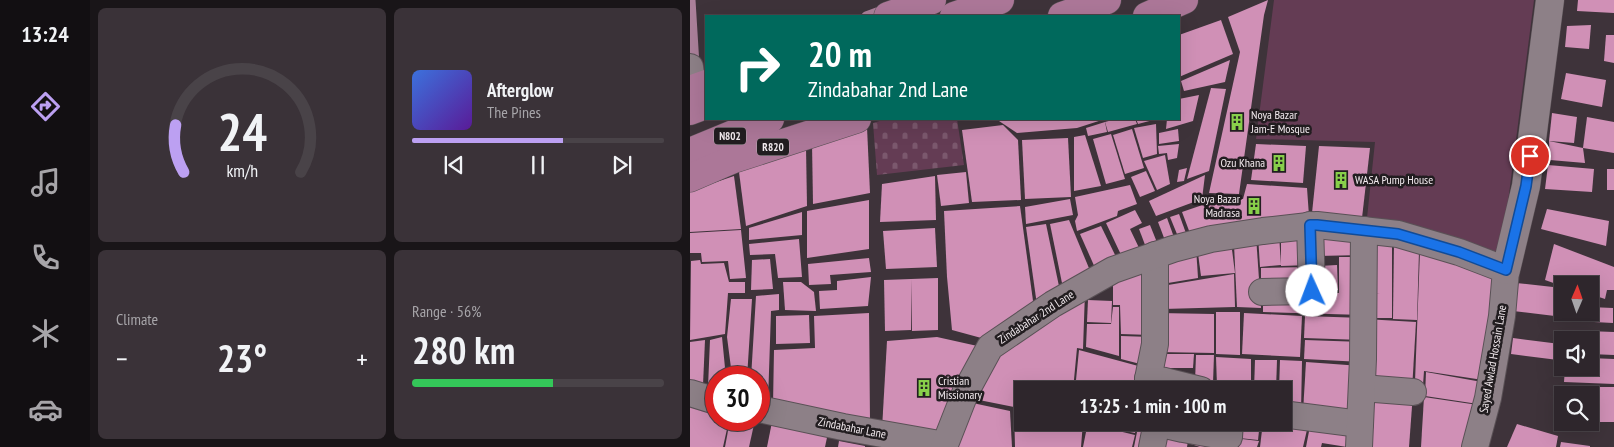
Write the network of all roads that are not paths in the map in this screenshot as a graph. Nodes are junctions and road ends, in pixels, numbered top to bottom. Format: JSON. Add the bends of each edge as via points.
{"nodes":[{"id":1,"x":932,"y":0,"type":"edge"},
{"id":2,"x":1000,"y":0,"type":"edge"},
{"id":3,"x":1184,"y":0,"type":"edge"},
{"id":4,"x":1550,"y":0,"type":"edge"},
{"id":5,"x":1106,"y":4,"type":"edge"},
{"id":6,"x":1069,"y":14,"type":"edge"},
{"id":7,"x":891,"y":15,"type":"edge"},
{"id":8,"x":957,"y":15,"type":"edge"},
{"id":9,"x":1149,"y":15,"type":"edge"},
{"id":10,"x":768,"y":120,"type":"edge"},
{"id":11,"x":854,"y":120,"type":"edge"},
{"id":12,"x":690,"y":152,"type":"edge"},
{"id":13,"x":690,"y":178,"type":"edge"},
{"id":14,"x":1310,"y":225,"type":"junction"},
{"id":15,"x":1364,"y":230,"type":"junction"},
{"id":16,"x":1155,"y":255,"type":"junction"},
{"id":17,"x":1506,"y":270,"type":"junction"},
{"id":18,"x":1262,"y":292,"type":"dead end"},
{"id":19,"x":1150,"y":381,"type":"edge"},
{"id":20,"x":1362,"y":388,"type":"junction"},
{"id":21,"x":690,"y":392,"type":"edge"},
{"id":22,"x":1413,"y":392,"type":"dead end"},
{"id":23,"x":705,"y":397,"type":"edge"},
{"id":24,"x":770,"y":411,"type":"edge"},
{"id":25,"x":1292,"y":417,"type":"edge"},
{"id":26,"x":1155,"y":431,"type":"edge"},
{"id":27,"x":1194,"y":431,"type":"edge"},
{"id":28,"x":1229,"y":431,"type":"edge"},
{"id":29,"x":1360,"y":435,"type":"edge"},
{"id":30,"x":945,"y":446,"type":"edge"},
{"id":31,"x":1152,"y":447,"type":"edge"},
{"id":32,"x":1475,"y":447,"type":"edge"}],
"edges":[{"from":1,"to":7,"type":"highway"},
{"from":2,"to":8,"type":"highway"},
{"from":3,"to":9,"type":"highway"},
{"from":4,"to":17,"type":"street","via":[[1526,186]]},
{"from":5,"to":6,"type":"highway"},
{"from":10,"to":12,"type":"highway","number":"N802"},
{"from":11,"to":13,"type":"highway","number":"R820","via":[[734,159]]},
{"from":14,"to":15,"type":"street","name":"Zindabahar 2nd Lane"},
{"from":14,"to":16,"type":"street","name":"Zindabahar 2nd Lane","via":[[1211,239]]},
{"from":14,"to":18,"type":"street","via":[[1312,291]]},
{"from":15,"to":17,"type":"street","name":"Zindabahar 2nd Lane","via":[[1398,234]]},
{"from":15,"to":20,"type":"street"},
{"from":16,"to":19,"type":"street","via":[[1155,344]]},
{"from":16,"to":30,"type":"street","name":"Zindabahar 2nd Lane","via":[[1113,270],[1053,304],[990,347],[966,391]]},
{"from":17,"to":32,"type":"street","name":"Sayed Awlad Hossain Lane","via":[[1488,398]]},
{"from":20,"to":22,"type":"street"},
{"from":20,"to":29,"type":"street"},
{"from":21,"to":23,"type":"street"},
{"from":24,"to":30,"type":"street","name":"Zindabahar Lane"},
{"from":25,"to":29,"type":"street"},
{"from":26,"to":31,"type":"street"},
{"from":27,"to":28,"type":"street","via":[[1229,437]]}]}
